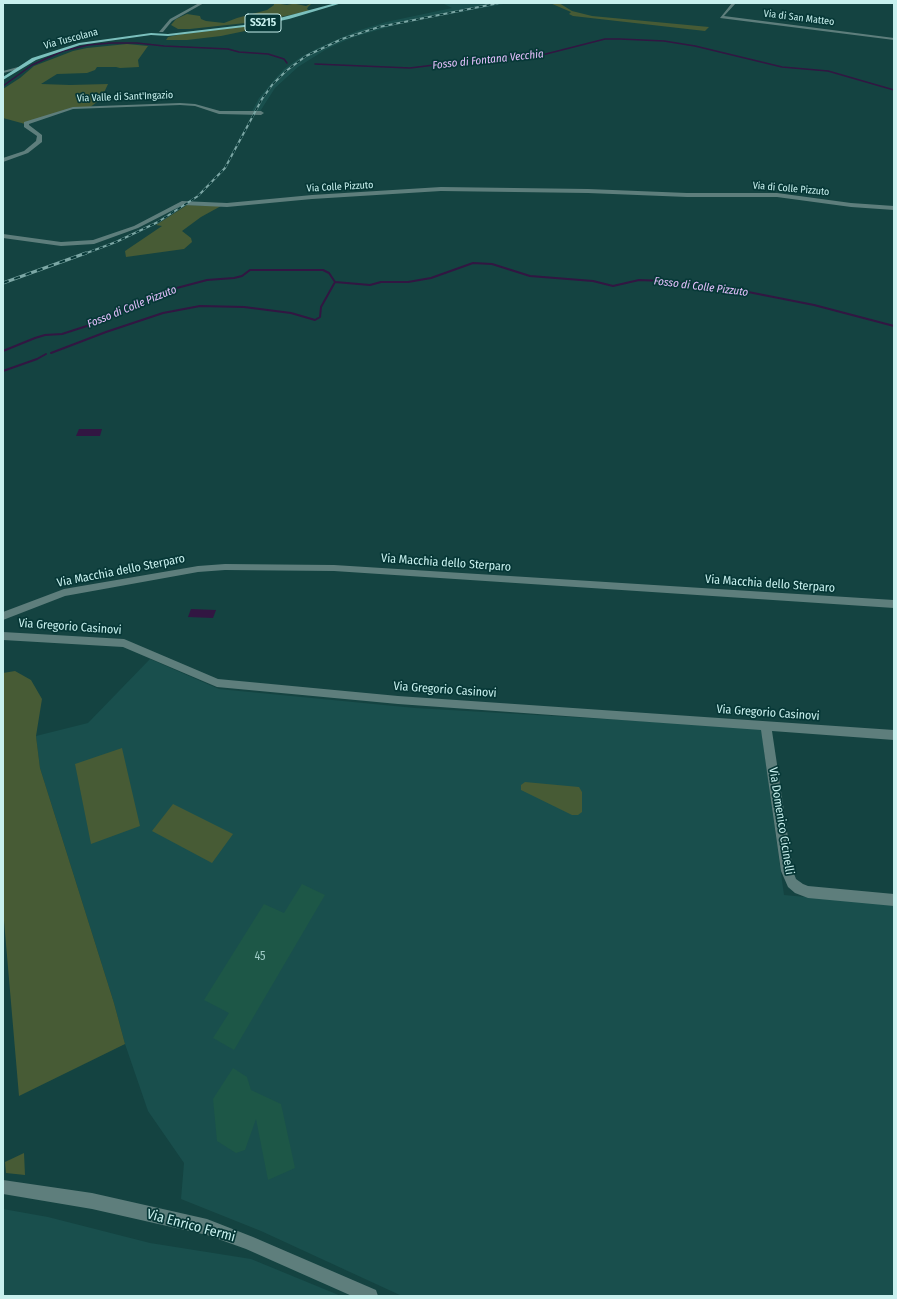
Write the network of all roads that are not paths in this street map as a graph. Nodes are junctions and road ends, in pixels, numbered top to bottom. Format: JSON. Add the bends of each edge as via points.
{"nodes":[{"id":1,"x":202,"y":3,"type":"edge"},
{"id":2,"x":340,"y":3,"type":"edge"},
{"id":3,"x":734,"y":3,"type":"edge"},
{"id":4,"x":168,"y":24,"type":"junction"},
{"id":5,"x":160,"y":32,"type":"junction"},
{"id":6,"x":174,"y":32,"type":"junction"},
{"id":7,"x":894,"y":39,"type":"edge"},
{"id":8,"x":18,"y":68,"type":"junction"},
{"id":9,"x":3,"y":72,"type":"edge"},
{"id":10,"x":3,"y":79,"type":"edge"},
{"id":11,"x":260,"y":113,"type":"dead end"},
{"id":12,"x":3,"y":160,"type":"edge"},
{"id":13,"x":687,"y":195,"type":"joint"},
{"id":14,"x":894,"y":208,"type":"edge"},
{"id":15,"x":3,"y":236,"type":"edge"},
{"id":16,"x":894,"y":604,"type":"edge"},
{"id":17,"x":3,"y":616,"type":"edge"},
{"id":18,"x":3,"y":636,"type":"edge"},
{"id":19,"x":766,"y":726,"type":"junction"},
{"id":20,"x":894,"y":735,"type":"edge"},
{"id":21,"x":894,"y":900,"type":"edge"},
{"id":22,"x":3,"y":1187,"type":"edge"},
{"id":23,"x":370,"y":1296,"type":"edge"}],
"edges":[{"from":1,"to":4,"type":"street","via":[[172,19]]},
{"from":2,"to":6,"type":"main road","number":"SS215","via":[[265,23]]},
{"from":3,"to":7,"type":"street","name":"Via di San Matteo","via":[[721,17]]},
{"from":4,"to":5,"type":"street"},
{"from":4,"to":6,"type":"street"},
{"from":5,"to":6,"type":"main road"},
{"from":5,"to":8,"type":"main road","name":"Via Tuscolana","via":[[74,45],[43,55]]},
{"from":8,"to":9,"type":"street"},
{"from":8,"to":10,"type":"main road","name":"Via Tuscolana"},
{"from":11,"to":12,"type":"street","name":"Via Valle di Sant'Ingazio","via":[[219,112],[195,105],[180,104],[72,108],[25,124],[40,136],[39,142],[26,152]]},
{"from":13,"to":14,"type":"street","name":"Via di Colle Pizzuto","via":[[777,195]]},
{"from":13,"to":15,"type":"street","name":"Via Colle Pizzuto","via":[[447,189],[227,204],[185,203],[176,205],[136,227],[96,242],[58,244]]},
{"from":16,"to":17,"type":"street","name":"Via Macchia dello Sterparo","via":[[334,568],[217,567],[64,593]]},
{"from":18,"to":19,"type":"street","name":"Via Gregorio Casinovi","via":[[124,642],[217,683],[398,700]]},
{"from":19,"to":20,"type":"street","name":"Via Gregorio Casinovi"},
{"from":19,"to":21,"type":"street","name":"Via Domenico Cicinelli","via":[[787,871],[792,884],[808,892]]},
{"from":22,"to":23,"type":"street","name":"Via Enrico Fermi","via":[[92,1201],[207,1227],[248,1242]]}]}
